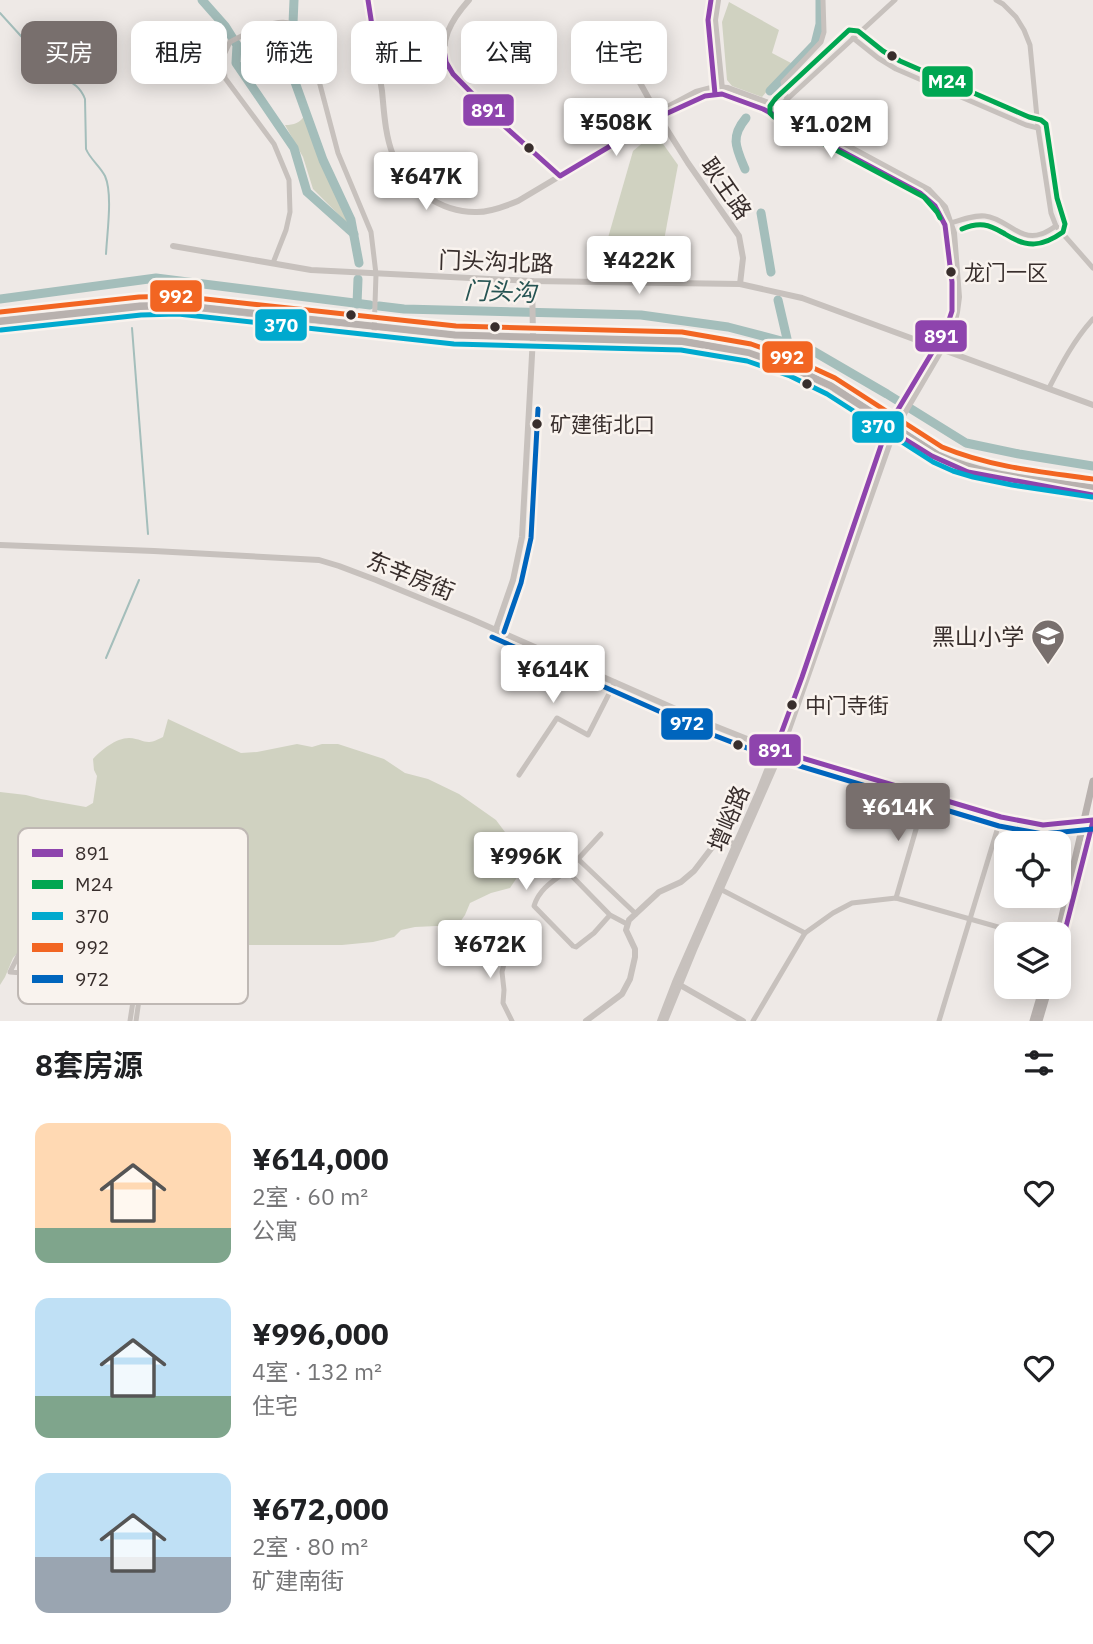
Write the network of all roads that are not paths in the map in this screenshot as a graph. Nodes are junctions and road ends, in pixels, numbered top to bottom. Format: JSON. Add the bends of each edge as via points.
{"nodes":[{"id":1,"x":368,"y":0,"type":"edge"},
{"id":2,"x":469,"y":0,"type":"edge"},
{"id":3,"x":710,"y":0,"type":"edge"},
{"id":4,"x":718,"y":0,"type":"edge"},
{"id":5,"x":823,"y":0,"type":"edge"},
{"id":6,"x":895,"y":0,"type":"edge"},
{"id":7,"x":996,"y":0,"type":"edge"},
{"id":8,"x":371,"y":21,"type":"edge"},
{"id":9,"x":447,"y":33,"type":"edge"},
{"id":10,"x":853,"y":38,"type":"junction"},
{"id":11,"x":447,"y":64,"type":"edge"},
{"id":12,"x":381,"y":84,"type":"edge"},
{"id":13,"x":641,"y":84,"type":"edge"},
{"id":14,"x":719,"y":90,"type":"junction"},
{"id":15,"x":786,"y":99,"type":"junction"},
{"id":16,"x":777,"y":112,"type":"junction"},
{"id":17,"x":659,"y":117,"type":"junction"},
{"id":18,"x":1038,"y":128,"type":"junction"},
{"id":19,"x":560,"y":176,"type":"junction"},
{"id":20,"x":949,"y":224,"type":"junction"},
{"id":21,"x":1056,"y":226,"type":"junction"},
{"id":22,"x":173,"y":246,"type":"dead end"},
{"id":23,"x":273,"y":263,"type":"junction"},
{"id":24,"x":1093,"y":268,"type":"edge"},
{"id":25,"x":376,"y":274,"type":"junction"},
{"id":26,"x":532,"y":281,"type":"junction"},
{"id":27,"x":740,"y":284,"type":"junction"},
{"id":28,"x":1093,"y":319,"type":"edge"},
{"id":29,"x":0,"y":321,"type":"edge"},
{"id":30,"x":0,"y":327,"type":"edge"},
{"id":31,"x":374,"y":330,"type":"junction"},
{"id":32,"x":533,"y":334,"type":"junction"},
{"id":33,"x":532,"y":345,"type":"junction"},
{"id":34,"x":939,"y":348,"type":"junction"},
{"id":35,"x":1049,"y":388,"type":"junction"},
{"id":36,"x":1093,"y":405,"type":"edge"},
{"id":37,"x":892,"y":427,"type":"junction"},
{"id":38,"x":1093,"y":488,"type":"edge"},
{"id":39,"x":1093,"y":495,"type":"edge"},
{"id":40,"x":0,"y":545,"type":"edge"},
{"id":41,"x":496,"y":629,"type":"junction"},
{"id":42,"x":615,"y":682,"type":"junction"},
{"id":43,"x":778,"y":751,"type":"junction"},
{"id":44,"x":519,"y":775,"type":"dead end"},
{"id":45,"x":1093,"y":781,"type":"edge"},
{"id":46,"x":926,"y":795,"type":"junction"},
{"id":47,"x":1001,"y":817,"type":"junction"},
{"id":48,"x":1084,"y":820,"type":"junction"},
{"id":49,"x":1093,"y":820,"type":"edge"},
{"id":50,"x":601,"y":834,"type":"dead end"},
{"id":51,"x":736,"y":844,"type":"junction"},
{"id":52,"x":578,"y":859,"type":"junction"},
{"id":53,"x":566,"y":871,"type":"junction"},
{"id":54,"x":722,"y":890,"type":"junction"},
{"id":55,"x":896,"y":898,"type":"junction"},
{"id":56,"x":636,"y":914,"type":"junction"},
{"id":57,"x":610,"y":915,"type":"junction"},
{"id":58,"x":970,"y":920,"type":"junction"},
{"id":59,"x":1061,"y":922,"type":"edge"},
{"id":60,"x":1067,"y":922,"type":"edge"},
{"id":61,"x":627,"y":924,"type":"junction"},
{"id":62,"x":994,"y":926,"type":"edge"},
{"id":63,"x":805,"y":933,"type":"junction"},
{"id":64,"x":511,"y":934,"type":"dead end"},
{"id":65,"x":18,"y":956,"type":"edge"},
{"id":66,"x":18,"y":973,"type":"edge"},
{"id":67,"x":680,"y":985,"type":"junction"},
{"id":68,"x":1039,"y":999,"type":"edge"},
{"id":69,"x":1045,"y":999,"type":"edge"},
{"id":70,"x":512,"y":1021,"type":"edge"},
{"id":71,"x":586,"y":1021,"type":"edge"},
{"id":72,"x":663,"y":1021,"type":"edge"},
{"id":73,"x":743,"y":1021,"type":"edge"},
{"id":74,"x":753,"y":1021,"type":"edge"},
{"id":75,"x":939,"y":1021,"type":"edge"},
{"id":76,"x":1033,"y":1021,"type":"edge"},
{"id":77,"x":1039,"y":1021,"type":"edge"}],
"edges":[{"from":1,"to":8,"type":"street"},
{"from":2,"to":9,"type":"street"},
{"from":3,"to":14,"type":"street","via":[[708,20]]},
{"from":4,"to":14,"type":"street"},
{"from":5,"to":15,"type":"street","via":[[821,42],[783,82]]},
{"from":6,"to":10,"type":"street"},
{"from":7,"to":18,"type":"street","via":[[1016,17],[1030,45]]},
{"from":10,"to":15,"type":"street"},
{"from":10,"to":18,"type":"street","via":[[906,74]]},
{"from":11,"to":19,"type":"street","via":[[503,125]]},
{"from":12,"to":19,"type":"street","via":[[393,155],[421,193],[442,205],[478,212],[501,207]]},
{"from":13,"to":17,"type":"street","name":"耿王路"},
{"from":14,"to":16,"type":"street","via":[[766,102]]},
{"from":14,"to":17,"type":"street"},
{"from":15,"to":16,"type":"street"},
{"from":16,"to":20,"type":"street","via":[[929,190],[945,207]]},
{"from":17,"to":19,"type":"street"},
{"from":17,"to":27,"type":"street","name":"耿王路","via":[[739,236],[743,258]]},
{"from":18,"to":21,"type":"street"},
{"from":20,"to":21,"type":"street","via":[[984,216],[1030,236]]},
{"from":20,"to":34,"type":"street","name":"增峪路","via":[[952,311]]},
{"from":21,"to":24,"type":"street"},
{"from":22,"to":23,"type":"street","name":"门头沟北路"},
{"from":23,"to":25,"type":"street","name":"门头沟北路"},
{"from":23,"to":25,"type":"street","via":[[290,212],[289,180],[274,144],[225,78],[223,57],[230,42],[280,22],[299,28],[308,40],[338,153],[371,232]]},
{"from":25,"to":26,"type":"street","name":"门头沟北路"},
{"from":25,"to":31,"type":"street"},
{"from":26,"to":27,"type":"street","name":"门头沟北路"},
{"from":26,"to":32,"type":"street"},
{"from":27,"to":34,"type":"street","name":"门头沟北路","via":[[802,298]]},
{"from":28,"to":35,"type":"street","via":[[1068,351]]},
{"from":29,"to":31,"type":"main road","via":[[178,305]]},
{"from":30,"to":31,"type":"main road","via":[[183,312]]},
{"from":31,"to":32,"type":"main road"},
{"from":31,"to":33,"type":"main road","via":[[454,344]]},
{"from":32,"to":33,"type":"street"},
{"from":32,"to":37,"type":"main road","via":[[682,341],[749,353],[831,386]]},
{"from":33,"to":37,"type":"main road","via":[[654,345],[746,358],[790,373]]},
{"from":33,"to":41,"type":"street","via":[[522,537]]},
{"from":34,"to":35,"type":"street","name":"门头沟北路"},
{"from":34,"to":37,"type":"street","name":"增峪路"},
{"from":35,"to":36,"type":"street","name":"门头沟北路"},
{"from":37,"to":38,"type":"main road","via":[[970,468]]},
{"from":37,"to":39,"type":"main road","via":[[932,456],[968,472]]},
{"from":37,"to":43,"type":"street","name":"增峪路"},
{"from":40,"to":41,"type":"street","name":"东辛房街","via":[[318,561]]},
{"from":41,"to":42,"type":"street","name":"东辛房街"},
{"from":42,"to":43,"type":"street","name":"东辛房街"},
{"from":42,"to":44,"type":"street","via":[[588,735],[557,718]]},
{"from":43,"to":46,"type":"street","name":"东辛房街"},
{"from":43,"to":51,"type":"street","name":"增峪路"},
{"from":43,"to":54,"type":"street","name":"增峪路"},
{"from":45,"to":48,"type":"main road"},
{"from":46,"to":47,"type":"street","name":"东辛房街"},
{"from":46,"to":55,"type":"street"},
{"from":47,"to":48,"type":"street","name":"东辛房街","via":[[1044,825]]},
{"from":47,"to":58,"type":"street"},
{"from":48,"to":49,"type":"street","name":"东辛房街"},
{"from":48,"to":59,"type":"main road"},
{"from":49,"to":60,"type":"main road"},
{"from":50,"to":52,"type":"street"},
{"from":51,"to":56,"type":"street","via":[[717,841],[694,871],[659,892]]},
{"from":51,"to":72,"type":"street","name":"增峪路","via":[[675,982]]},
{"from":52,"to":53,"type":"street"},
{"from":52,"to":56,"type":"street"},
{"from":53,"to":57,"type":"street"},
{"from":53,"to":57,"type":"street","via":[[541,891],[534,906],[573,946],[594,933]]},
{"from":54,"to":63,"type":"street"},
{"from":54,"to":67,"type":"street","name":"增峪路"},
{"from":55,"to":58,"type":"street"},
{"from":55,"to":63,"type":"street","via":[[852,903]]},
{"from":56,"to":61,"type":"street"},
{"from":57,"to":61,"type":"street"},
{"from":58,"to":62,"type":"street"},
{"from":58,"to":75,"type":"street"},
{"from":61,"to":71,"type":"street","via":[[635,948],[630,979],[622,994]]},
{"from":63,"to":74,"type":"street"},
{"from":64,"to":70,"type":"street","via":[[502,972],[503,1003]]},
{"from":65,"to":66,"type":"street","via":[[10,972]]},
{"from":67,"to":72,"type":"street","name":"增峪路"},
{"from":67,"to":73,"type":"street"},
{"from":68,"to":76,"type":"main road"},
{"from":69,"to":77,"type":"main road"}]}
